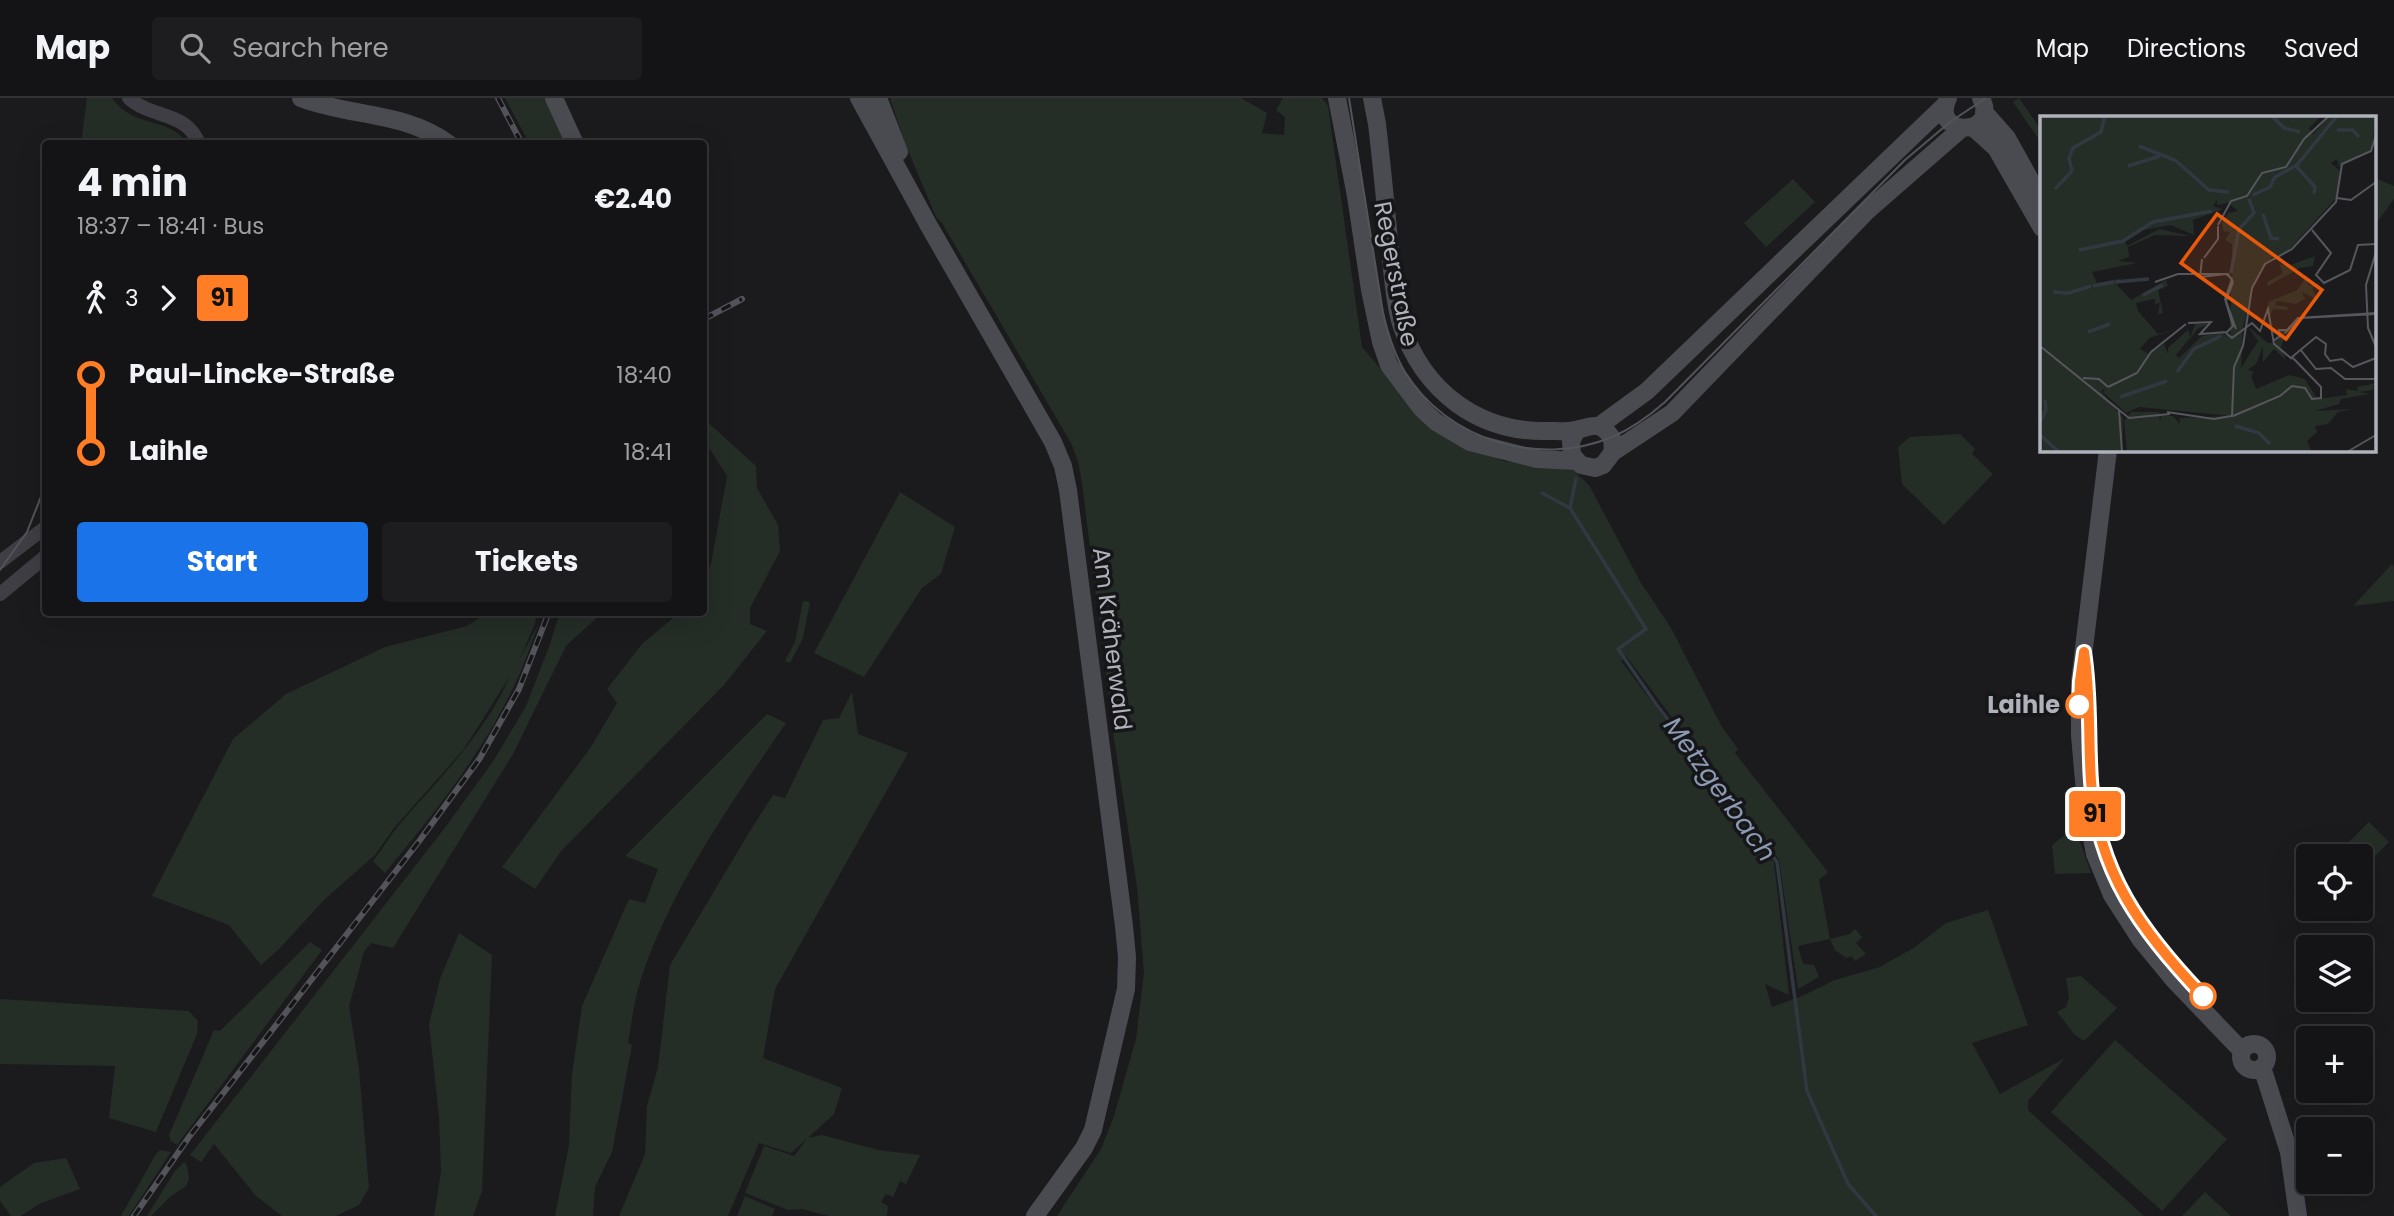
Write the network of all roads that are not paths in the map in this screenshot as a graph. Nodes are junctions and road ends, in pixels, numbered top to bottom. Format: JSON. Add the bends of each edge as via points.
{"nodes":[{"id":1,"x":130,"y":98,"type":"edge"},
{"id":2,"x":300,"y":98,"type":"edge"},
{"id":3,"x":554,"y":98,"type":"edge"},
{"id":4,"x":859,"y":98,"type":"edge"},
{"id":5,"x":877,"y":98,"type":"edge"},
{"id":6,"x":1337,"y":98,"type":"edge"},
{"id":7,"x":1372,"y":98,"type":"edge"},
{"id":8,"x":1947,"y":101,"type":"edge"},
{"id":9,"x":868,"y":116,"type":"junction"},
{"id":10,"x":1975,"y":116,"type":"edge"},
{"id":11,"x":197,"y":140,"type":"edge"},
{"id":12,"x":444,"y":140,"type":"edge"},
{"id":13,"x":573,"y":140,"type":"edge"},
{"id":14,"x":911,"y":192,"type":"junction"},
{"id":15,"x":2040,"y":197,"type":"edge"},
{"id":16,"x":2040,"y":225,"type":"edge"},
{"id":17,"x":1599,"y":426,"type":"junction"},
{"id":18,"x":1577,"y":430,"type":"junction"},
{"id":19,"x":1613,"y":452,"type":"junction"},
{"id":20,"x":2108,"y":452,"type":"edge"},
{"id":21,"x":1576,"y":461,"type":"junction"},
{"id":22,"x":42,"y":530,"type":"edge"},
{"id":23,"x":42,"y":559,"type":"edge"},
{"id":24,"x":0,"y":562,"type":"edge"},
{"id":25,"x":0,"y":594,"type":"edge"},
{"id":26,"x":2256,"y":1068,"type":"junction"},
{"id":27,"x":1035,"y":1216,"type":"edge"},
{"id":28,"x":2291,"y":1216,"type":"edge"},
{"id":29,"x":2298,"y":1216,"type":"edge"}],
"edges":[{"from":1,"to":11,"type":"street","via":[[146,110],[186,123]]},
{"from":2,"to":12,"type":"main road","via":[[410,122]]},
{"from":3,"to":13,"type":"main road"},
{"from":4,"to":9,"type":"main road","name":"Am Kräherwald"},
{"from":5,"to":9,"type":"main road"},
{"from":5,"to":14,"type":"main road"},
{"from":6,"to":21,"type":"main road","name":"Regerstraße","via":[[1370,290],[1389,365],[1436,422],[1470,442],[1537,459]]},
{"from":7,"to":18,"type":"main road","name":"Regerstraße","via":[[1394,285],[1401,324],[1418,362],[1433,384],[1474,416],[1536,432]]},
{"from":8,"to":10,"type":"main road","via":[[1950,122]]},
{"from":8,"to":17,"type":"main road","name":"Regerstraße","via":[[1647,391]]},
{"from":9,"to":14,"type":"main road","name":"Am Kräherwald"},
{"from":10,"to":15,"type":"main road","via":[[2007,138]]},
{"from":10,"to":16,"type":"main road"},
{"from":10,"to":19,"type":"main road","name":"Regerstraße","via":[[1867,211],[1684,402]]},
{"from":14,"to":27,"type":"main road","name":"Am Kräherwald","via":[[1063,466],[1122,913],[1126,989],[1097,1118],[1084,1148]]},
{"from":17,"to":18,"type":"main road","name":"Regerstraße"},
{"from":17,"to":19,"type":"main road","via":[[1612,438]]},
{"from":18,"to":21,"type":"main road","via":[[1570,448]]},
{"from":19,"to":21,"type":"main road","name":"Regerstraße","via":[[1595,468]]},
{"from":20,"to":26,"type":"main road","via":[[2084,652],[2094,810],[2120,891],[2166,955],[2247,1047],[2260,1045],[2266,1051],[2266,1060]]},
{"from":22,"to":24,"type":"street"},
{"from":23,"to":25,"type":"street"},
{"from":26,"to":28,"type":"main road","via":[[2275,1132]]},
{"from":26,"to":29,"type":"main road","via":[[2289,1152]]}]}
